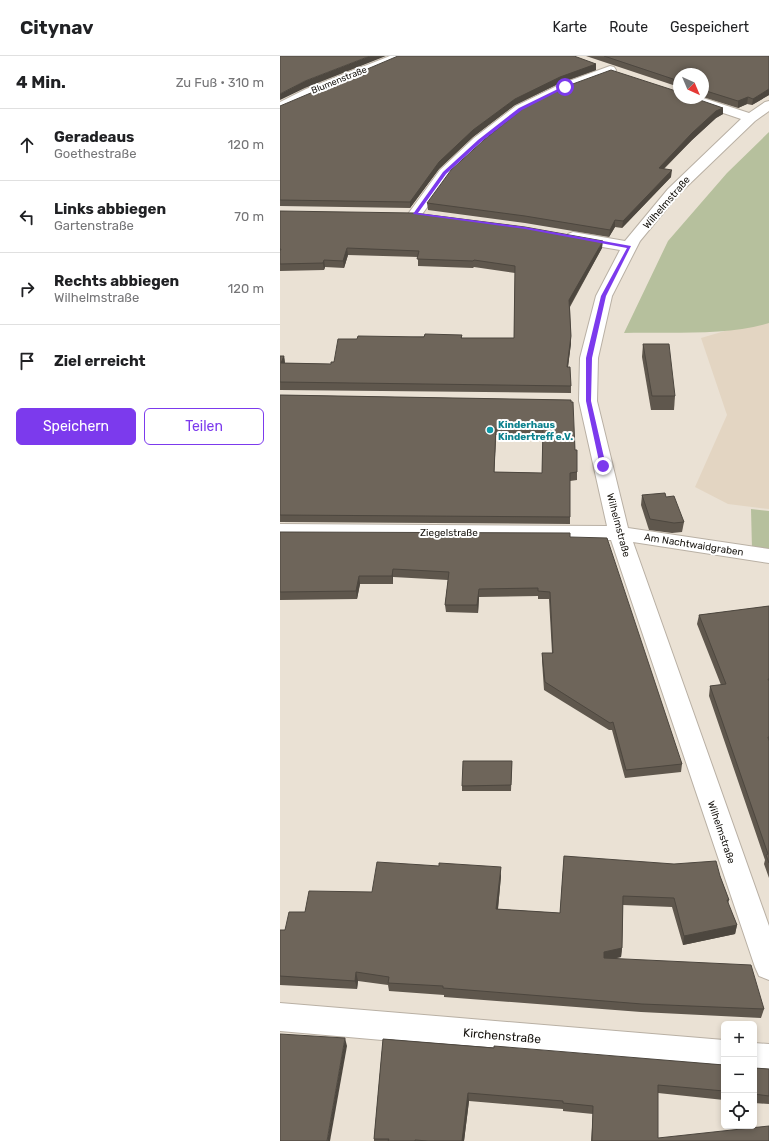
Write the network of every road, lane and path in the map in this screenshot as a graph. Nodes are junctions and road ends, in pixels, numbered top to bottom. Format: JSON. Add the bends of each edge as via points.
{"nodes":[{"id":1,"x":400,"y":56,"type":"edge"},
{"id":2,"x":591,"y":63,"type":"edge"},
{"id":3,"x":610,"y":70,"type":"junction"},
{"id":4,"x":624,"y":74,"type":"edge"},
{"id":5,"x":709,"y":104,"type":"edge"},
{"id":6,"x":769,"y":105,"type":"edge"},
{"id":7,"x":280,"y":107,"type":"edge"},
{"id":8,"x":750,"y":118,"type":"junction"},
{"id":9,"x":399,"y":214,"type":"edge"},
{"id":10,"x":415,"y":214,"type":"junction"},
{"id":11,"x":430,"y":216,"type":"edge"},
{"id":12,"x":562,"y":235,"type":"edge"},
{"id":13,"x":630,"y":247,"type":"junction"},
{"id":14,"x":280,"y":531,"type":"edge"},
{"id":15,"x":619,"y":533,"type":"junction"},
{"id":16,"x":769,"y":556,"type":"edge"},
{"id":17,"x":769,"y":966,"type":"edge"},
{"id":18,"x":280,"y":1017,"type":"edge"},
{"id":19,"x":721,"y":1055,"type":"edge"},
{"id":20,"x":757,"y":1058,"type":"edge"},
{"id":21,"x":769,"y":1059,"type":"edge"}],
"edges":[{"from":1,"to":7,"type":"street","name":"Blumenstraße","via":[[310,92]]},
{"from":2,"to":3,"type":"street"},
{"from":3,"to":4,"type":"street"},
{"from":3,"to":10,"type":"street","via":[[565,87],[520,109],[479,141],[445,173]]},
{"from":5,"to":8,"type":"street"},
{"from":6,"to":8,"type":"street","name":"Wilhelmstraße"},
{"from":8,"to":13,"type":"street","name":"Wilhelmstraße","via":[[674,192]]},
{"from":9,"to":10,"type":"street"},
{"from":10,"to":11,"type":"street"},
{"from":12,"to":13,"type":"street"},
{"from":13,"to":15,"type":"street","name":"Wilhelmstraße","via":[[604,296],[580,401]]},
{"from":14,"to":15,"type":"street","name":"Ziegelstraße"},
{"from":15,"to":16,"type":"street","name":"Am Nachtwaidgraben"},
{"from":15,"to":17,"type":"street","name":"Wilhelmstraße"},
{"from":18,"to":19,"type":"street","name":"Kirchenstraße"},
{"from":20,"to":21,"type":"street"}]}
